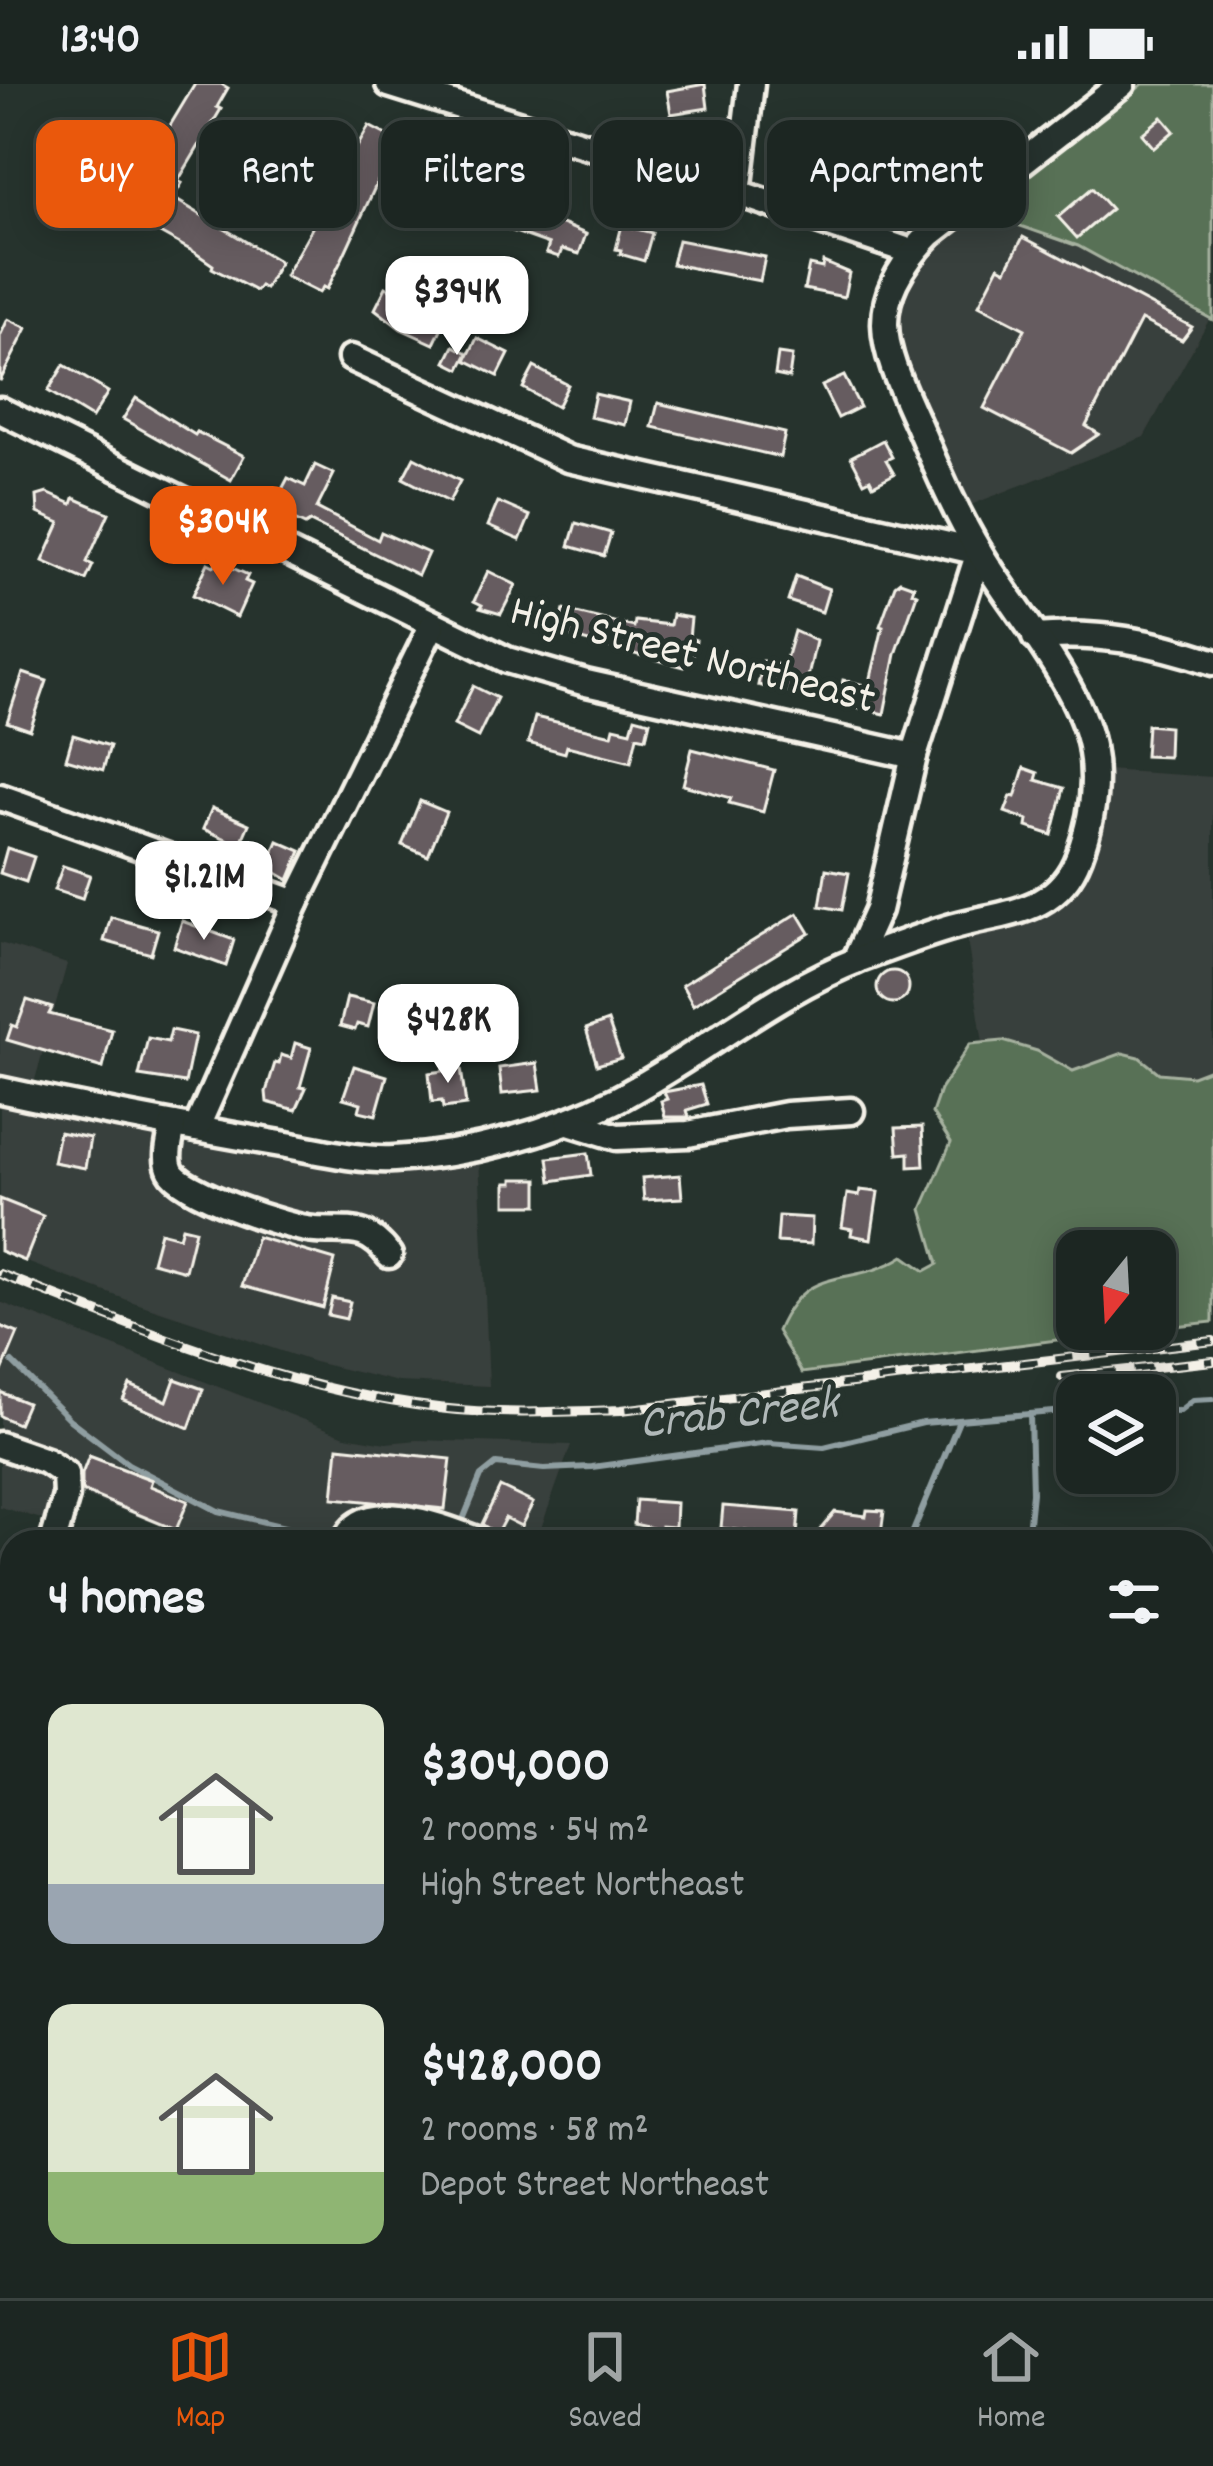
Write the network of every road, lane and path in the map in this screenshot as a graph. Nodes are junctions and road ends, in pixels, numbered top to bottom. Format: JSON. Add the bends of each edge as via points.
{"nodes":[{"id":1,"x":389,"y":84,"type":"edge"},
{"id":2,"x":751,"y":84,"type":"edge"},
{"id":3,"x":1122,"y":84,"type":"edge"},
{"id":4,"x":593,"y":148,"type":"edge"},
{"id":5,"x":743,"y":151,"type":"edge"},
{"id":6,"x":743,"y":195,"type":"edge"},
{"id":7,"x":912,"y":253,"type":"junction"},
{"id":8,"x":352,"y":358,"type":"dead end"},
{"id":9,"x":0,"y":410,"type":"edge"},
{"id":10,"x":979,"y":552,"type":"junction"},
{"id":11,"x":432,"y":626,"type":"junction"},
{"id":12,"x":1035,"y":637,"type":"junction"},
{"id":13,"x":1213,"y":662,"type":"edge"},
{"id":14,"x":914,"y":756,"type":"junction"},
{"id":15,"x":0,"y":797,"type":"edge"},
{"id":16,"x":296,"y":903,"type":"junction"},
{"id":17,"x":855,"y":962,"type":"junction"},
{"id":18,"x":0,"y":1090,"type":"edge"},
{"id":19,"x":851,"y":1111,"type":"dead end"},
{"id":20,"x":568,"y":1122,"type":"junction"},
{"id":21,"x":185,"y":1127,"type":"junction"},
{"id":22,"x":389,"y":1255,"type":"dead end"},
{"id":23,"x":0,"y":1445,"type":"edge"},
{"id":24,"x":56,"y":1530,"type":"edge"},
{"id":25,"x":353,"y":1530,"type":"edge"},
{"id":26,"x":443,"y":1530,"type":"edge"}],
"edges":[{"from":1,"to":4,"type":"street"},
{"from":2,"to":5,"type":"street"},
{"from":3,"to":7,"type":"street"},
{"from":6,"to":7,"type":"street"},
{"from":7,"to":10,"type":"street","via":[[888,298],[888,359]]},
{"from":8,"to":10,"type":"street","via":[[568,459]]},
{"from":9,"to":11,"type":"street","name":"High Street Northeast"},
{"from":10,"to":12,"type":"street"},
{"from":10,"to":14,"type":"street"},
{"from":11,"to":14,"type":"street","name":"High Street Northeast","via":[[586,683]]},
{"from":11,"to":16,"type":"street"},
{"from":12,"to":13,"type":"street","via":[[1111,636]]},
{"from":12,"to":17,"type":"street","via":[[1090,743],[1095,786],[1078,861],[1056,892],[1021,913],[951,927]]},
{"from":14,"to":17,"type":"street","via":[[878,910]]},
{"from":15,"to":16,"type":"street"},
{"from":16,"to":21,"type":"street","via":[[199,1117]]},
{"from":17,"to":20,"type":"street"},
{"from":18,"to":21,"type":"street"},
{"from":19,"to":20,"type":"street","via":[[617,1137]]},
{"from":20,"to":21,"type":"street","via":[[390,1160]]},
{"from":21,"to":22,"type":"street","via":[[167,1159],[194,1191],[314,1231],[376,1238]]},
{"from":23,"to":24,"type":"street","via":[[65,1474]]},
{"from":25,"to":26,"type":"street","via":[[390,1518]]}]}
